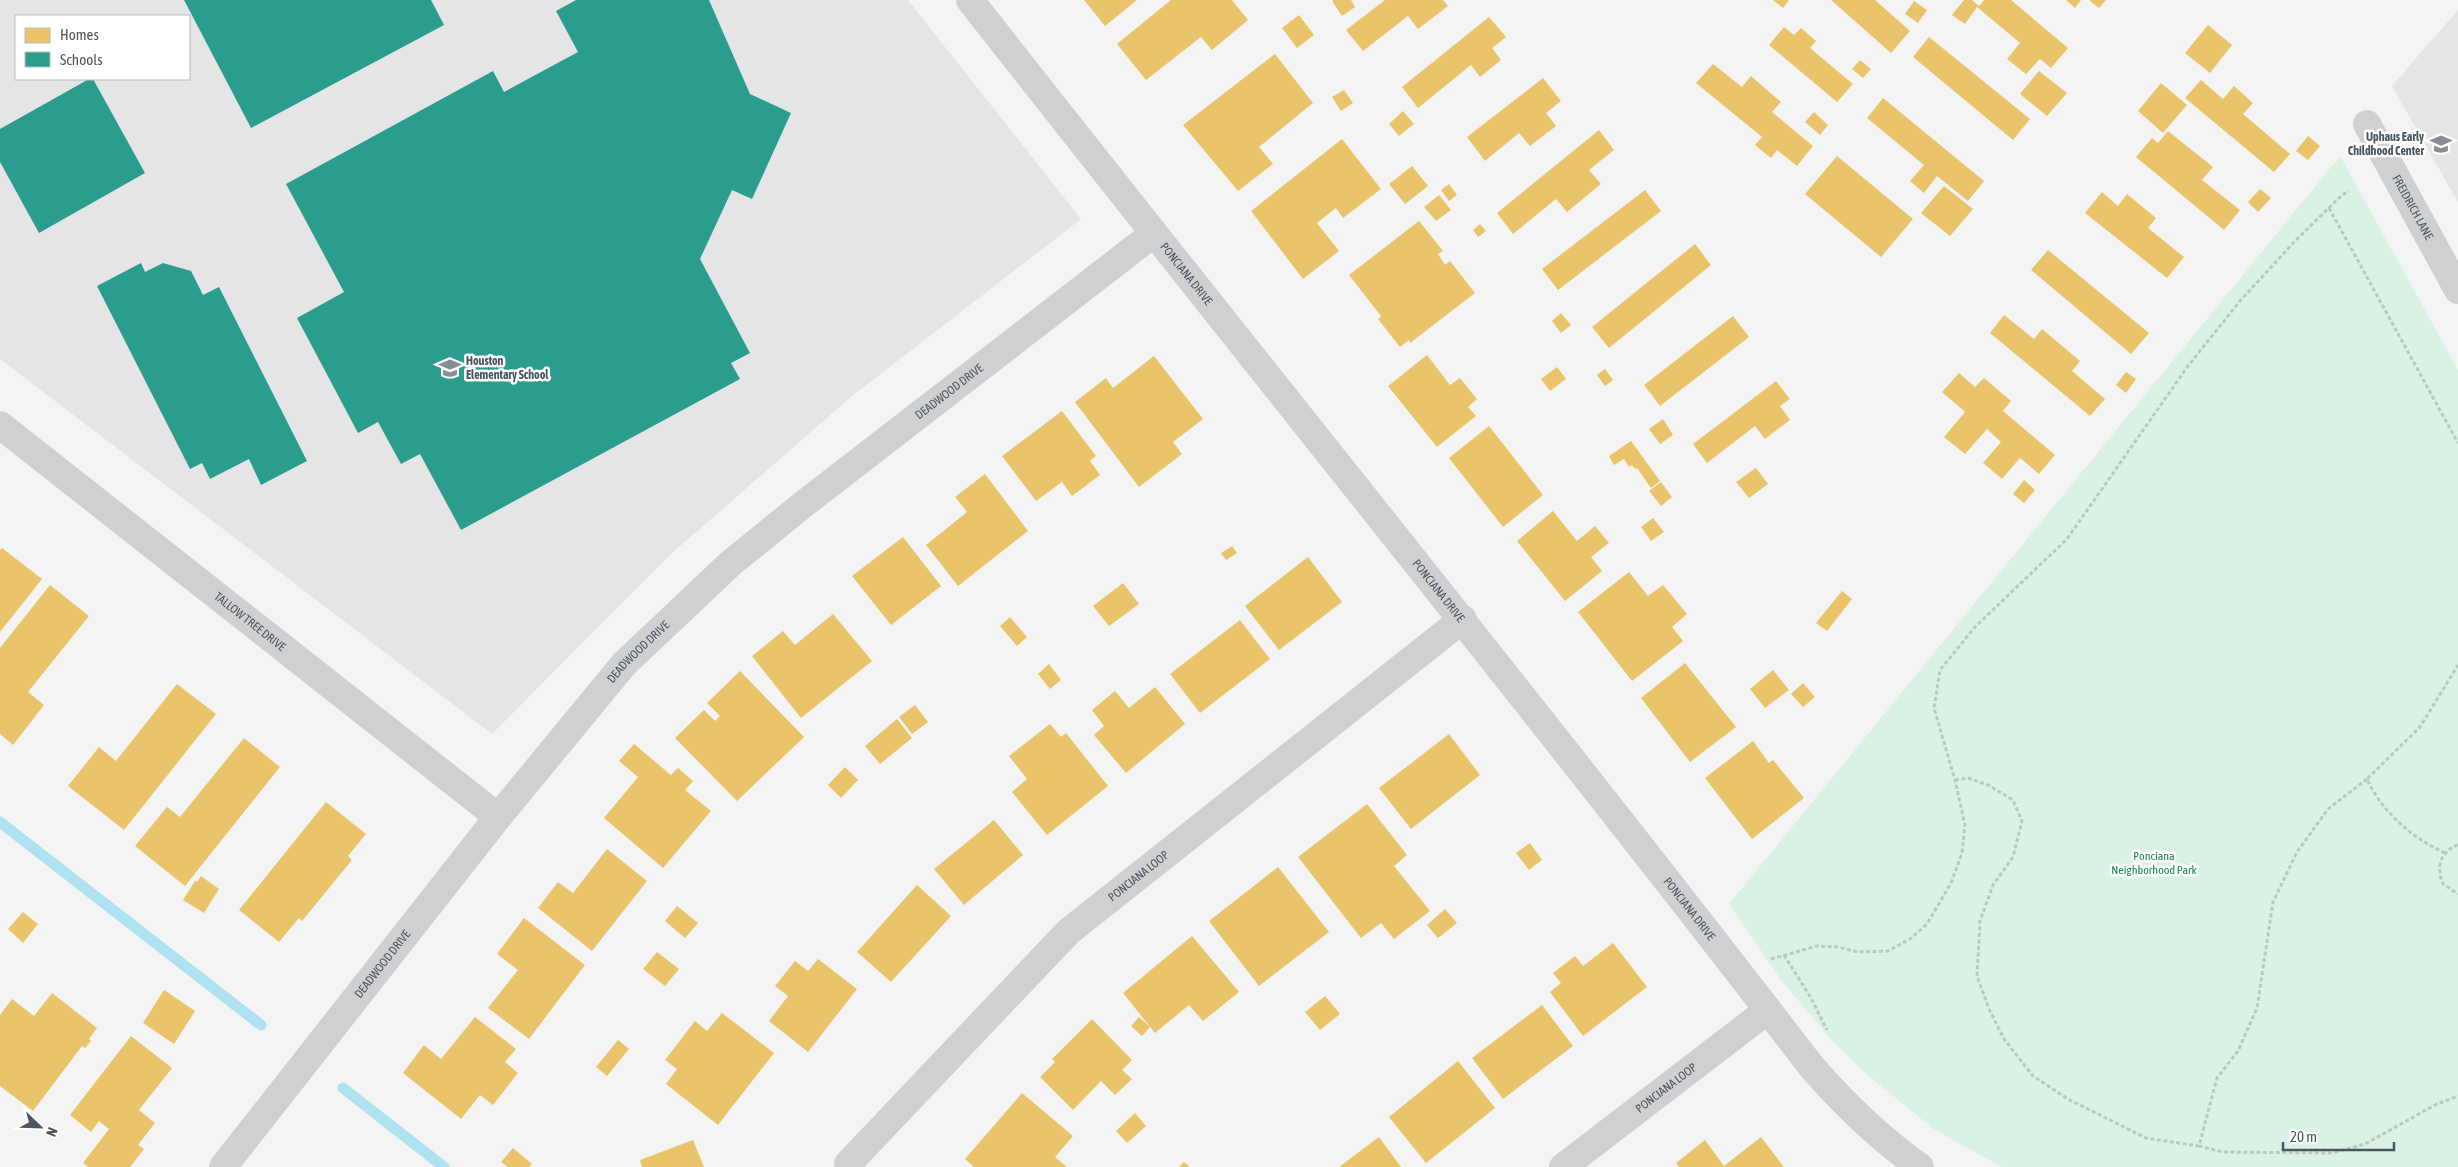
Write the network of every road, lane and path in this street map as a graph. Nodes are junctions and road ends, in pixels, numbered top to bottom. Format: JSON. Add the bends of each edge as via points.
{"nodes":[{"id":1,"x":970,"y":0,"type":"edge"},
{"id":2,"x":2368,"y":124,"type":"dead end"},
{"id":3,"x":2350,"y":191,"type":"dead end"},
{"id":4,"x":2329,"y":208,"type":"junction"},
{"id":5,"x":1153,"y":234,"type":"junction"},
{"id":6,"x":2458,"y":290,"type":"edge"},
{"id":7,"x":0,"y":425,"type":"edge"},
{"id":8,"x":2458,"y":443,"type":"edge"},
{"id":9,"x":1463,"y":619,"type":"junction"},
{"id":10,"x":2458,"y":664,"type":"edge"},
{"id":11,"x":2367,"y":779,"type":"junction"},
{"id":12,"x":1955,"y":780,"type":"junction"},
{"id":13,"x":498,"y":817,"type":"junction"},
{"id":14,"x":2458,"y":845,"type":"edge"},
{"id":15,"x":2445,"y":853,"type":"junction"},
{"id":16,"x":2458,"y":894,"type":"edge"},
{"id":17,"x":1771,"y":959,"type":"dead end"},
{"id":18,"x":1768,"y":1010,"type":"junction"},
{"id":19,"x":2458,"y":1096,"type":"edge"},
{"id":20,"x":2199,"y":1146,"type":"junction"},
{"id":21,"x":223,"y":1167,"type":"edge"},
{"id":22,"x":851,"y":1167,"type":"edge"},
{"id":23,"x":1563,"y":1167,"type":"edge"},
{"id":24,"x":1920,"y":1167,"type":"edge"}],
"edges":[{"from":1,"to":5,"type":"street","name":"PONCIANA DRIVE"},
{"from":2,"to":6,"type":"street","name":"FREIDRICH LANE"},
{"from":3,"to":4,"type":"path"},
{"from":4,"to":8,"type":"path"},
{"from":4,"to":12,"type":"path","via":[[2240,301],[2188,366],[2067,539],[1975,627],[1940,670],[1934,708]]},
{"from":5,"to":9,"type":"street","name":"PONCIANA DRIVE"},
{"from":5,"to":13,"type":"street","name":"DEADWOOD DRIVE","via":[[731,563],[624,664]]},
{"from":7,"to":13,"type":"street","name":"TALLOW TREE DRIVE"},
{"from":9,"to":18,"type":"street","name":"PONCIANA DRIVE"},
{"from":9,"to":22,"type":"street","name":"PONCIANA LOOP","via":[[1068,932],[848,1164]]},
{"from":10,"to":11,"type":"path","via":[[2420,727]]},
{"from":11,"to":15,"type":"path","via":[[2388,814],[2427,845]]},
{"from":11,"to":20,"type":"path","via":[[2328,809],[2297,852],[2273,902],[2257,1008],[2238,1051],[2217,1078]]},
{"from":12,"to":17,"type":"path","via":[[1965,825],[1962,853],[1951,883],[1927,924],[1910,939],[1888,951],[1858,952],[1817,946]]},
{"from":12,"to":20,"type":"path","via":[[1968,778],[2013,800],[2022,821],[2013,858],[1993,885],[1980,921],[1976,976],[2004,1039],[2033,1076],[2068,1099],[2146,1138]]},
{"from":13,"to":21,"type":"street","name":"DEADWOOD DRIVE"},
{"from":14,"to":15,"type":"path"},
{"from":15,"to":16,"type":"path","via":[[2438,868],[2440,876],[2449,890]]},
{"from":18,"to":23,"type":"street","name":"PONCIANA LOOP"},
{"from":18,"to":24,"type":"street","name":"PONCIANA DRIVE","via":[[1839,1098],[1871,1129]]},
{"from":19,"to":20,"type":"path","via":[[2435,1105],[2365,1144],[2332,1153],[2223,1152]]}]}
